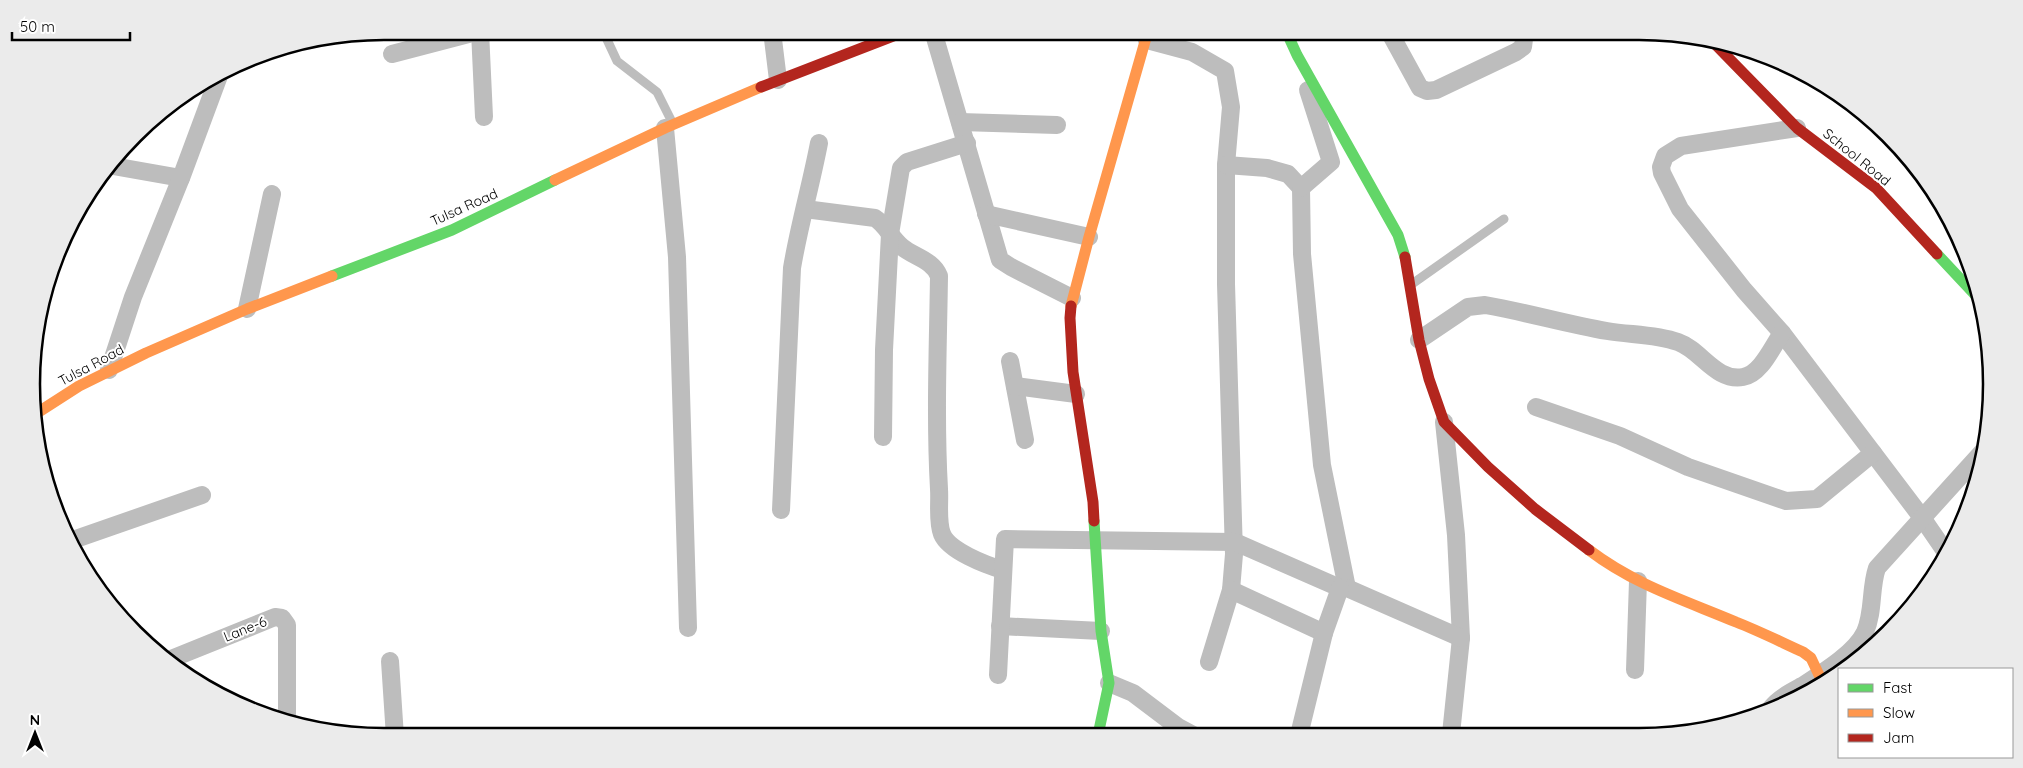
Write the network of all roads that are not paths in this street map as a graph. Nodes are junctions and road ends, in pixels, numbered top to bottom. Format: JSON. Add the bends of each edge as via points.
{"nodes":[{"id":1,"x":446,"y":40,"type":"edge"},
{"id":2,"x":480,"y":40,"type":"edge"},
{"id":3,"x":607,"y":40,"type":"edge"},
{"id":4,"x":773,"y":40,"type":"edge"},
{"id":5,"x":882,"y":40,"type":"edge"},
{"id":6,"x":936,"y":40,"type":"edge"},
{"id":7,"x":1146,"y":40,"type":"edge"},
{"id":8,"x":1160,"y":40,"type":"edge"},
{"id":9,"x":1290,"y":40,"type":"edge"},
{"id":10,"x":1394,"y":40,"type":"edge"},
{"id":11,"x":1523,"y":40,"type":"edge"},
{"id":12,"x":1721,"y":50,"type":"edge"},
{"id":13,"x":392,"y":54,"type":"dead end"},
{"id":14,"x":1297,"y":55,"type":"junction"},
{"id":15,"x":778,"y":80,"type":"junction"},
{"id":16,"x":211,"y":87,"type":"edge"},
{"id":17,"x":484,"y":117,"type":"dead end"},
{"id":18,"x":960,"y":122,"type":"junction"},
{"id":19,"x":1057,"y":125,"type":"dead end"},
{"id":20,"x":669,"y":127,"type":"junction"},
{"id":21,"x":1797,"y":128,"type":"junction"},
{"id":22,"x":819,"y":143,"type":"dead end"},
{"id":23,"x":967,"y":143,"type":"junction"},
{"id":24,"x":1226,"y":165,"type":"junction"},
{"id":25,"x":117,"y":167,"type":"edge"},
{"id":26,"x":181,"y":178,"type":"junction"},
{"id":27,"x":1302,"y":188,"type":"junction"},
{"id":28,"x":272,"y":194,"type":"dead end"},
{"id":29,"x":805,"y":209,"type":"junction"},
{"id":30,"x":986,"y":214,"type":"junction"},
{"id":31,"x":1504,"y":219,"type":"dead end"},
{"id":32,"x":890,"y":234,"type":"junction"},
{"id":33,"x":1089,"y":237,"type":"junction"},
{"id":34,"x":1410,"y":286,"type":"junction"},
{"id":35,"x":1969,"y":288,"type":"edge"},
{"id":36,"x":1072,"y":298,"type":"junction"},
{"id":37,"x":247,"y":309,"type":"junction"},
{"id":38,"x":1782,"y":333,"type":"junction"},
{"id":39,"x":1419,"y":340,"type":"junction"},
{"id":40,"x":1010,"y":361,"type":"dead end"},
{"id":41,"x":109,"y":370,"type":"junction"},
{"id":42,"x":1015,"y":386,"type":"junction"},
{"id":43,"x":1076,"y":394,"type":"junction"},
{"id":44,"x":1536,"y":407,"type":"dead end"},
{"id":45,"x":41,"y":410,"type":"edge"},
{"id":46,"x":1444,"y":422,"type":"junction"},
{"id":47,"x":883,"y":437,"type":"dead end"},
{"id":48,"x":1025,"y":440,"type":"dead end"},
{"id":49,"x":1873,"y":453,"type":"junction"},
{"id":50,"x":1974,"y":462,"type":"edge"},
{"id":51,"x":202,"y":495,"type":"dead end"},
{"id":52,"x":781,"y":510,"type":"dead end"},
{"id":53,"x":1923,"y":519,"type":"junction"},
{"id":54,"x":77,"y":539,"type":"edge"},
{"id":55,"x":1096,"y":540,"type":"junction"},
{"id":56,"x":1235,"y":542,"type":"junction"},
{"id":57,"x":1942,"y":547,"type":"edge"},
{"id":58,"x":1003,"y":570,"type":"junction"},
{"id":59,"x":1638,"y":581,"type":"junction"},
{"id":60,"x":1344,"y":588,"type":"junction"},
{"id":61,"x":1231,"y":590,"type":"junction"},
{"id":62,"x":1000,"y":626,"type":"junction"},
{"id":63,"x":688,"y":628,"type":"dead end"},
{"id":64,"x":1101,"y":631,"type":"junction"},
{"id":65,"x":1324,"y":633,"type":"junction"},
{"id":66,"x":1462,"y":638,"type":"junction"},
{"id":67,"x":175,"y":657,"type":"edge"},
{"id":68,"x":390,"y":661,"type":"dead end"},
{"id":69,"x":1209,"y":662,"type":"dead end"},
{"id":70,"x":1635,"y":670,"type":"dead end"},
{"id":71,"x":998,"y":675,"type":"dead end"},
{"id":72,"x":1819,"y":675,"type":"junction"},
{"id":73,"x":1109,"y":683,"type":"junction"},
{"id":74,"x":1784,"y":696,"type":"edge"},
{"id":75,"x":287,"y":714,"type":"edge"},
{"id":76,"x":394,"y":728,"type":"edge"},
{"id":77,"x":1099,"y":728,"type":"edge"},
{"id":78,"x":1180,"y":728,"type":"edge"},
{"id":79,"x":1301,"y":728,"type":"edge"},
{"id":80,"x":1452,"y":728,"type":"edge"}],
"edges":[{"from":1,"to":13,"type":"street"},
{"from":2,"to":17,"type":"street"},
{"from":3,"to":20,"type":"lane","via":[[617,61],[658,92]]},
{"from":4,"to":15,"type":"street"},
{"from":5,"to":15,"type":"street","name":"Tulsa Road"},
{"from":6,"to":18,"type":"street"},
{"from":7,"to":33,"type":"street"},
{"from":8,"to":24,"type":"street","via":[[1192,52],[1225,71],[1231,107]]},
{"from":9,"to":14,"type":"street"},
{"from":10,"to":11,"type":"street","via":[[1420,88],[1427,91],[1436,90],[1516,52],[1522,47]]},
{"from":12,"to":21,"type":"street","name":"School Road"},
{"from":14,"to":27,"type":"street","via":[[1331,162]]},
{"from":14,"to":34,"type":"street","via":[[1398,235]]},
{"from":15,"to":20,"type":"street","name":"Tulsa Road"},
{"from":16,"to":26,"type":"street"},
{"from":18,"to":19,"type":"street"},
{"from":18,"to":23,"type":"street"},
{"from":20,"to":37,"type":"street","name":"Tulsa Road","via":[[452,230]]},
{"from":20,"to":63,"type":"street","via":[[677,257]]},
{"from":21,"to":35,"type":"street","name":"School Road","via":[[1876,188]]},
{"from":21,"to":38,"type":"street","via":[[1682,146],[1665,156],[1661,167],[1664,180],[1680,209]]},
{"from":22,"to":29,"type":"street"},
{"from":23,"to":30,"type":"street"},
{"from":23,"to":32,"type":"street","via":[[907,162],[901,168]]},
{"from":24,"to":27,"type":"street","via":[[1267,168],[1288,174]]},
{"from":24,"to":56,"type":"street","via":[[1226,284]]},
{"from":25,"to":26,"type":"street"},
{"from":26,"to":41,"type":"street","via":[[133,297]]},
{"from":27,"to":60,"type":"street","via":[[1302,254],[1322,465]]},
{"from":28,"to":37,"type":"street"},
{"from":29,"to":32,"type":"street","via":[[875,218]]},
{"from":29,"to":52,"type":"street","via":[[792,268]]},
{"from":30,"to":33,"type":"street"},
{"from":30,"to":36,"type":"street","via":[[1000,260]]},
{"from":31,"to":34,"type":"lane"},
{"from":32,"to":47,"type":"street"},
{"from":32,"to":58,"type":"street","via":[[904,249],[931,264],[939,276],[938,464],[942,534],[952,546],[985,565]]},
{"from":33,"to":36,"type":"street"},
{"from":34,"to":39,"type":"street"},
{"from":36,"to":43,"type":"street","via":[[1070,344]]},
{"from":37,"to":41,"type":"street","name":"Tulsa Road"},
{"from":38,"to":39,"type":"street","via":[[1758,368],[1744,377],[1732,378],[1722,374],[1687,346],[1660,336],[1607,331],[1484,305],[1468,307]]},
{"from":38,"to":49,"type":"street"},
{"from":39,"to":46,"type":"street"},
{"from":40,"to":42,"type":"street"},
{"from":41,"to":45,"type":"street","name":"Tulsa Road"},
{"from":42,"to":43,"type":"street"},
{"from":42,"to":48,"type":"street"},
{"from":43,"to":55,"type":"street"},
{"from":44,"to":49,"type":"street","via":[[1620,436],[1688,467],[1786,501],[1817,499]]},
{"from":46,"to":59,"type":"street","via":[[1535,509],[1608,564]]},
{"from":46,"to":66,"type":"street","via":[[1456,534]]},
{"from":49,"to":53,"type":"street"},
{"from":50,"to":53,"type":"street"},
{"from":51,"to":54,"type":"street"},
{"from":53,"to":57,"type":"street"},
{"from":53,"to":72,"type":"street","via":[[1877,568],[1866,630],[1858,644]]},
{"from":55,"to":56,"type":"street"},
{"from":55,"to":58,"type":"street","via":[[1005,540]]},
{"from":55,"to":64,"type":"street"},
{"from":56,"to":60,"type":"street"},
{"from":56,"to":61,"type":"street"},
{"from":58,"to":62,"type":"street"},
{"from":59,"to":70,"type":"street"},
{"from":59,"to":72,"type":"street","via":[[1804,652],[1811,658]]},
{"from":60,"to":65,"type":"street"},
{"from":60,"to":66,"type":"street"},
{"from":61,"to":65,"type":"street"},
{"from":61,"to":69,"type":"street"},
{"from":62,"to":64,"type":"street"},
{"from":62,"to":71,"type":"street"},
{"from":64,"to":73,"type":"street"},
{"from":65,"to":79,"type":"street"},
{"from":66,"to":80,"type":"street"},
{"from":67,"to":75,"type":"street","name":"Lane-6","via":[[275,617],[282,618],[286,625]]},
{"from":68,"to":76,"type":"street"},
{"from":72,"to":74,"type":"street"},
{"from":73,"to":77,"type":"street"},
{"from":73,"to":78,"type":"street","via":[[1133,693]]}]}
